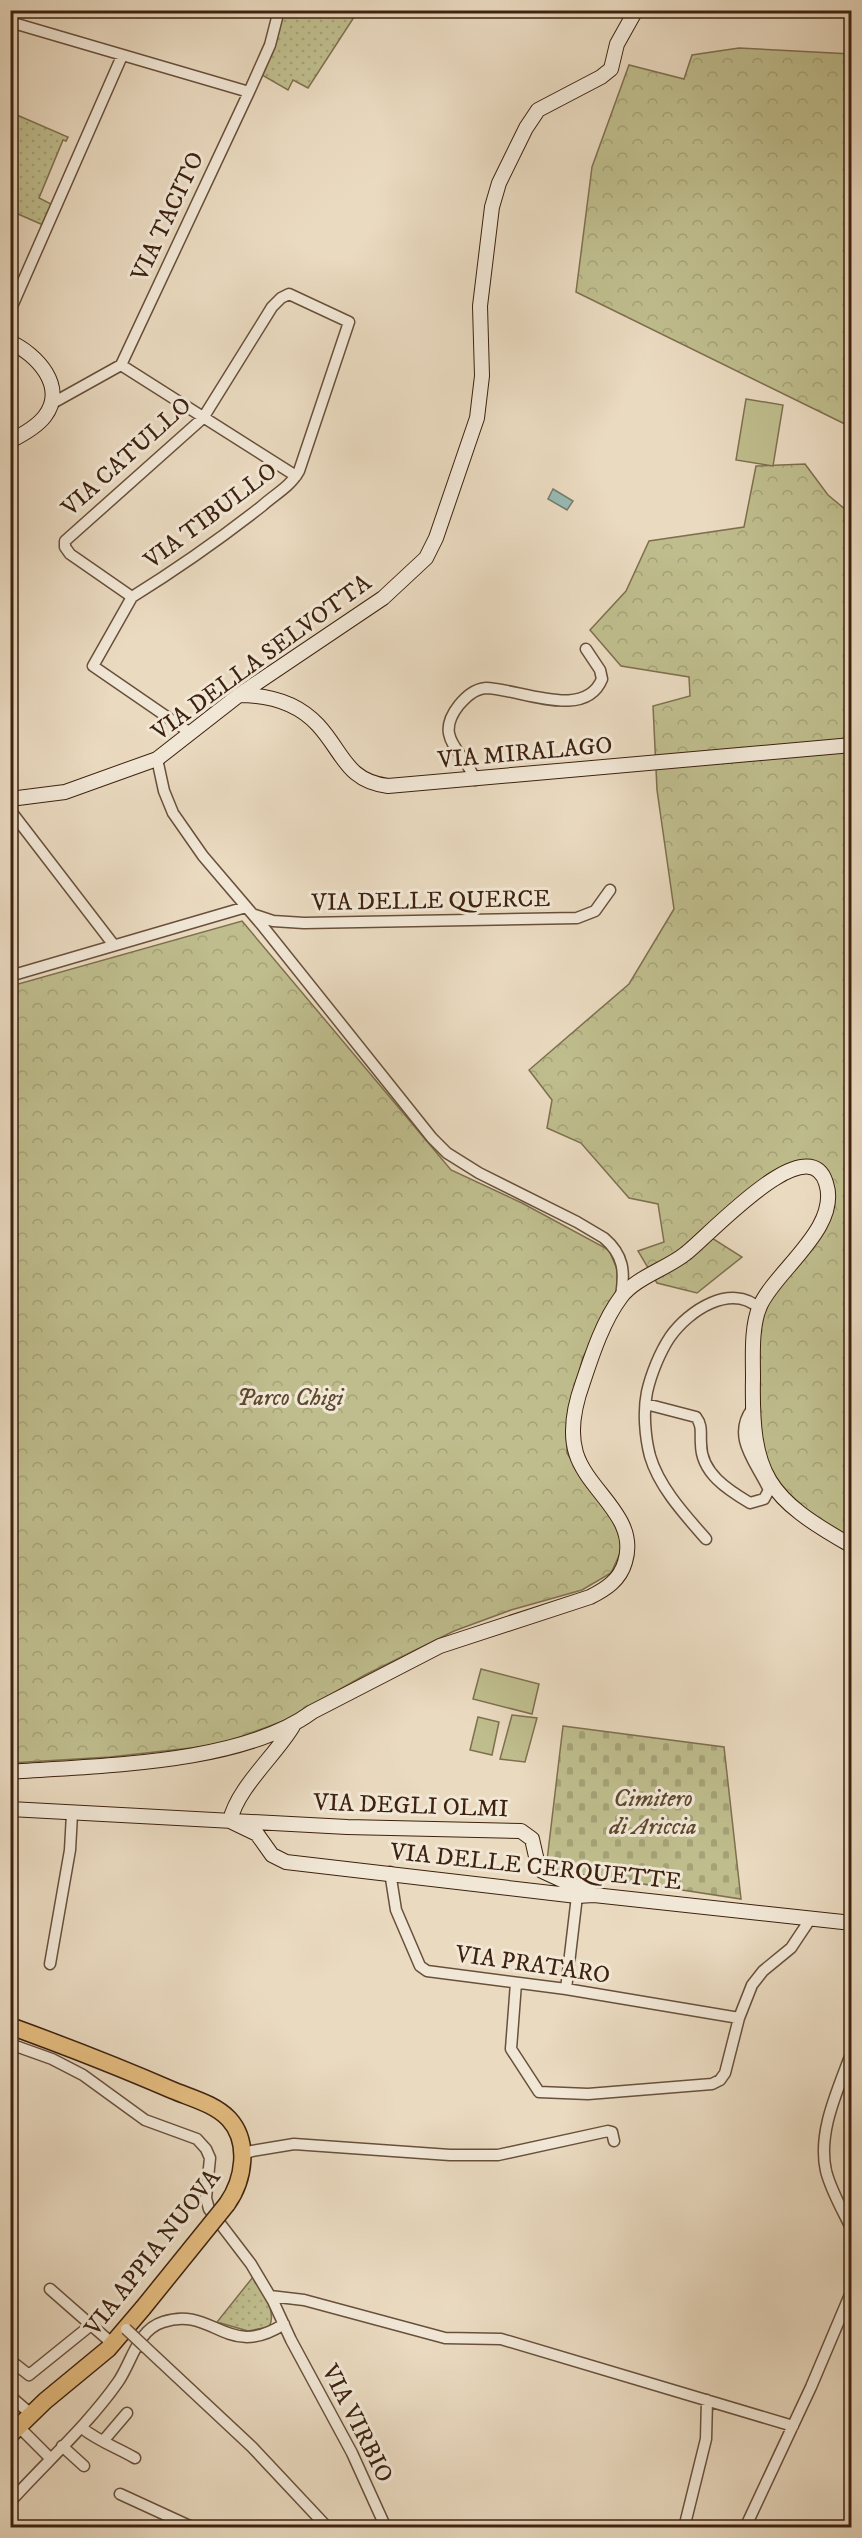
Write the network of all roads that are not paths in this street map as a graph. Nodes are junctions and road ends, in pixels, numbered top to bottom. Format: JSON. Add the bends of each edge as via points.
{"nodes":[{"id":1,"x":279,"y":10,"type":"edge"},
{"id":2,"x":636,"y":10,"type":"edge"},
{"id":3,"x":10,"y":22,"type":"edge"},
{"id":4,"x":122,"y":56,"type":"junction"},
{"id":5,"x":249,"y":92,"type":"junction"},
{"id":6,"x":10,"y":311,"type":"edge"},
{"id":7,"x":349,"y":322,"type":"joint"},
{"id":8,"x":10,"y":342,"type":"edge"},
{"id":9,"x":121,"y":365,"type":"junction"},
{"id":10,"x":51,"y":404,"type":"junction"},
{"id":11,"x":203,"y":418,"type":"junction"},
{"id":12,"x":10,"y":441,"type":"edge"},
{"id":13,"x":296,"y":476,"type":"junction"},
{"id":14,"x":132,"y":597,"type":"junction"},
{"id":15,"x":586,"y":649,"type":"dead end"},
{"id":16,"x":239,"y":695,"type":"junction"},
{"id":17,"x":189,"y":732,"type":"junction"},
{"id":18,"x":852,"y":745,"type":"edge"},
{"id":19,"x":157,"y":759,"type":"junction"},
{"id":20,"x":475,"y":780,"type":"junction"},
{"id":21,"x":10,"y":799,"type":"edge"},
{"id":22,"x":10,"y":810,"type":"edge"},
{"id":23,"x":610,"y":890,"type":"dead end"},
{"id":24,"x":246,"y":907,"type":"junction"},
{"id":25,"x":113,"y":944,"type":"junction"},
{"id":26,"x":10,"y":976,"type":"edge"},
{"id":27,"x":621,"y":1296,"type":"junction"},
{"id":28,"x":759,"y":1308,"type":"junction"},
{"id":29,"x":646,"y":1404,"type":"junction"},
{"id":30,"x":752,"y":1409,"type":"junction"},
{"id":31,"x":706,"y":1539,"type":"dead end"},
{"id":32,"x":852,"y":1546,"type":"edge"},
{"id":33,"x":293,"y":1726,"type":"junction"},
{"id":34,"x":10,"y":1772,"type":"edge"},
{"id":35,"x":10,"y":1809,"type":"edge"},
{"id":36,"x":72,"y":1814,"type":"junction"},
{"id":37,"x":230,"y":1821,"type":"junction"},
{"id":38,"x":390,"y":1872,"type":"junction"},
{"id":39,"x":594,"y":1895,"type":"junction"},
{"id":40,"x":577,"y":1896,"type":"junction"},
{"id":41,"x":811,"y":1918,"type":"junction"},
{"id":42,"x":852,"y":1923,"type":"edge"},
{"id":43,"x":50,"y":1964,"type":"dead end"},
{"id":44,"x":516,"y":1983,"type":"junction"},
{"id":45,"x":566,"y":1989,"type":"junction"},
{"id":46,"x":739,"y":2018,"type":"junction"},
{"id":47,"x":10,"y":2026,"type":"edge"},
{"id":48,"x":10,"y":2044,"type":"edge"},
{"id":49,"x":851,"y":2054,"type":"edge"},
{"id":50,"x":614,"y":2141,"type":"dead end"},
{"id":51,"x":242,"y":2155,"type":"junction"},
{"id":52,"x":852,"y":2230,"type":"edge"},
{"id":53,"x":50,"y":2289,"type":"dead end"},
{"id":54,"x":852,"y":2290,"type":"edge"},
{"id":55,"x":270,"y":2296,"type":"junction"},
{"id":56,"x":284,"y":2324,"type":"junction"},
{"id":57,"x":91,"y":2325,"type":"junction"},
{"id":58,"x":126,"y":2329,"type":"junction"},
{"id":59,"x":113,"y":2344,"type":"junction"},
{"id":60,"x":10,"y":2360,"type":"edge"},
{"id":61,"x":10,"y":2396,"type":"edge"},
{"id":62,"x":706,"y":2400,"type":"junction"},
{"id":63,"x":31,"y":2414,"type":"junction"},
{"id":64,"x":127,"y":2414,"type":"dead end"},
{"id":65,"x":793,"y":2426,"type":"junction"},
{"id":66,"x":81,"y":2428,"type":"junction"},
{"id":67,"x":15,"y":2431,"type":"edge"},
{"id":68,"x":104,"y":2440,"type":"junction"},
{"id":69,"x":62,"y":2446,"type":"junction"},
{"id":70,"x":50,"y":2458,"type":"junction"},
{"id":71,"x":135,"y":2458,"type":"dead end"},
{"id":72,"x":84,"y":2466,"type":"dead end"},
{"id":73,"x":120,"y":2494,"type":"dead end"},
{"id":74,"x":10,"y":2502,"type":"edge"},
{"id":75,"x":194,"y":2528,"type":"edge"},
{"id":76,"x":328,"y":2528,"type":"edge"},
{"id":77,"x":386,"y":2528,"type":"edge"},
{"id":78,"x":684,"y":2528,"type":"edge"},
{"id":79,"x":745,"y":2528,"type":"edge"}],
"edges":[{"from":1,"to":5,"type":"street","name":"VIA TACITO","via":[[270,45]]},
{"from":2,"to":16,"type":"street","name":"VIA DELLA SELVOTTA","via":[[617,44],[611,69],[538,110],[499,183],[492,207],[480,306],[482,376],[477,418],[429,552],[412,574],[383,598]]},
{"from":3,"to":4,"type":"street"},
{"from":4,"to":5,"type":"street"},
{"from":4,"to":6,"type":"street"},
{"from":5,"to":9,"type":"street","name":"VIA TACITO"},
{"from":7,"to":11,"type":"street","name":"VIA CATULLO","via":[[296,295],[281,298]]},
{"from":7,"to":13,"type":"street","name":"VIA TIBULLO"},
{"from":8,"to":10,"type":"street","via":[[28,351],[43,368],[51,387]]},
{"from":9,"to":10,"type":"street"},
{"from":9,"to":11,"type":"street"},
{"from":10,"to":12,"type":"street","via":[[40,421]]},
{"from":11,"to":13,"type":"street"},
{"from":11,"to":14,"type":"street","name":"VIA CATULLO","via":[[73,532],[64,545],[70,554]]},
{"from":13,"to":14,"type":"street","name":"VIA TIBULLO","via":[[196,556]]},
{"from":14,"to":17,"type":"street","via":[[93,666]]},
{"from":15,"to":20,"type":"street","via":[[602,679],[586,698],[566,701],[486,688],[473,692],[458,706],[450,721],[449,737]]},
{"from":16,"to":17,"type":"street","name":"VIA DELLA SELVOTTA"},
{"from":16,"to":20,"type":"street","name":"VIA MIRALAGO","via":[[282,701],[306,714],[353,772],[368,782],[397,787]]},
{"from":17,"to":19,"type":"street","name":"VIA DELLA SELVOTTA"},
{"from":18,"to":20,"type":"street","name":"VIA MIRALAGO"},
{"from":19,"to":21,"type":"street","via":[[65,792]]},
{"from":19,"to":24,"type":"street","name":"VIA DELLA SELVOTTA","via":[[173,813]]},
{"from":22,"to":25,"type":"street"},
{"from":23,"to":24,"type":"street","name":"VIA DELLE QUERCE","via":[[595,911],[577,918],[304,923],[258,919]]},
{"from":24,"to":25,"type":"street"},
{"from":24,"to":27,"type":"street","name":"VIA DELLA SELVOTTA","via":[[447,1153],[610,1243],[624,1271]]},
{"from":25,"to":26,"type":"street"},
{"from":27,"to":28,"type":"street","via":[[684,1255],[772,1180],[799,1167],[816,1168],[828,1189],[822,1221]]},
{"from":27,"to":33,"type":"street","via":[[591,1359],[574,1424],[580,1465],[619,1518],[626,1534],[627,1557],[617,1578],[590,1597],[440,1646],[312,1712]]},
{"from":28,"to":29,"type":"street","via":[[747,1298],[728,1297],[689,1318],[670,1337],[650,1382]]},
{"from":28,"to":30,"type":"street"},
{"from":29,"to":30,"type":"street","via":[[696,1417],[701,1427],[700,1447],[713,1475],[750,1503],[764,1499],[769,1490],[750,1458],[743,1434]]},
{"from":29,"to":31,"type":"street","via":[[653,1464],[688,1519]]},
{"from":30,"to":32,"type":"street","via":[[759,1461],[771,1485],[797,1510]]},
{"from":33,"to":34,"type":"street","via":[[222,1749],[154,1760]]},
{"from":33,"to":37,"type":"street","via":[[233,1808]]},
{"from":35,"to":36,"type":"street"},
{"from":36,"to":37,"type":"street"},
{"from":36,"to":43,"type":"street","via":[[70,1850]]},
{"from":37,"to":38,"type":"street","name":"VIA DELLE CERQUETTE","via":[[257,1834],[272,1855],[286,1862]]},
{"from":37,"to":39,"type":"street","name":"VIA DEGLI OLMI","via":[[524,1832],[532,1839],[542,1871]]},
{"from":38,"to":40,"type":"street","name":"VIA DELLE CERQUETTE"},
{"from":38,"to":44,"type":"street","name":"VIA PRATARO","via":[[396,1910],[420,1966],[427,1971]]},
{"from":39,"to":40,"type":"street","name":"VIA DELLE CERQUETTE"},
{"from":39,"to":41,"type":"street","name":"VIA DELLE CERQUETTE"},
{"from":40,"to":45,"type":"street"},
{"from":41,"to":42,"type":"street","name":"VIA DELLE CERQUETTE"},
{"from":41,"to":46,"type":"street","via":[[791,1948],[755,1980]]},
{"from":44,"to":45,"type":"street","name":"VIA PRATARO"},
{"from":44,"to":46,"type":"street","via":[[511,2049],[539,2092],[546,2094],[717,2083],[725,2073]]},
{"from":45,"to":46,"type":"street","name":"VIA PRATARO"},
{"from":47,"to":51,"type":"main road","name":"VIA APPIA NUOVA","via":[[214,2108],[235,2127]]},
{"from":48,"to":55,"type":"street","name":"VIA VIRBIO","via":[[83,2075],[145,2120],[200,2141],[210,2158],[206,2198],[211,2211]]},
{"from":49,"to":52,"type":"street","via":[[831,2107],[825,2159],[827,2176]]},
{"from":50,"to":51,"type":"street","via":[[608,2130],[498,2155],[294,2144]]},
{"from":51,"to":58,"type":"main road","name":"VIA APPIA NUOVA","bridge":true,"via":[[241,2179],[227,2204]]},
{"from":53,"to":57,"type":"street"},
{"from":54,"to":65,"type":"street"},
{"from":55,"to":56,"type":"street","name":"VIA VIRBIO"},
{"from":55,"to":62,"type":"street","via":[[295,2298],[445,2338],[501,2339]]},
{"from":56,"to":66,"type":"street","via":[[249,2339],[236,2338],[200,2321],[174,2319],[152,2327],[141,2339],[119,2381]]},
{"from":56,"to":77,"type":"street","name":"VIA VIRBIO","via":[[352,2453]]},
{"from":57,"to":59,"type":"street"},
{"from":57,"to":60,"type":"street","via":[[29,2374]]},
{"from":58,"to":59,"type":"main road","name":"VIA APPIA NUOVA"},
{"from":58,"to":76,"type":"street","bridge":true,"via":[[252,2447]]},
{"from":59,"to":63,"type":"main road","name":"VIA APPIA NUOVA"},
{"from":61,"to":63,"type":"street"},
{"from":62,"to":65,"type":"street"},
{"from":62,"to":78,"type":"street","via":[[706,2439]]},
{"from":63,"to":67,"type":"main road","name":"VIA APPIA NUOVA"},
{"from":64,"to":68,"type":"street"},
{"from":65,"to":79,"type":"street"},
{"from":66,"to":68,"type":"street"},
{"from":66,"to":69,"type":"street"},
{"from":67,"to":70,"type":"street"},
{"from":68,"to":71,"type":"street"},
{"from":69,"to":70,"type":"street"},
{"from":69,"to":72,"type":"street"},
{"from":70,"to":74,"type":"street"},
{"from":73,"to":75,"type":"street"}]}
